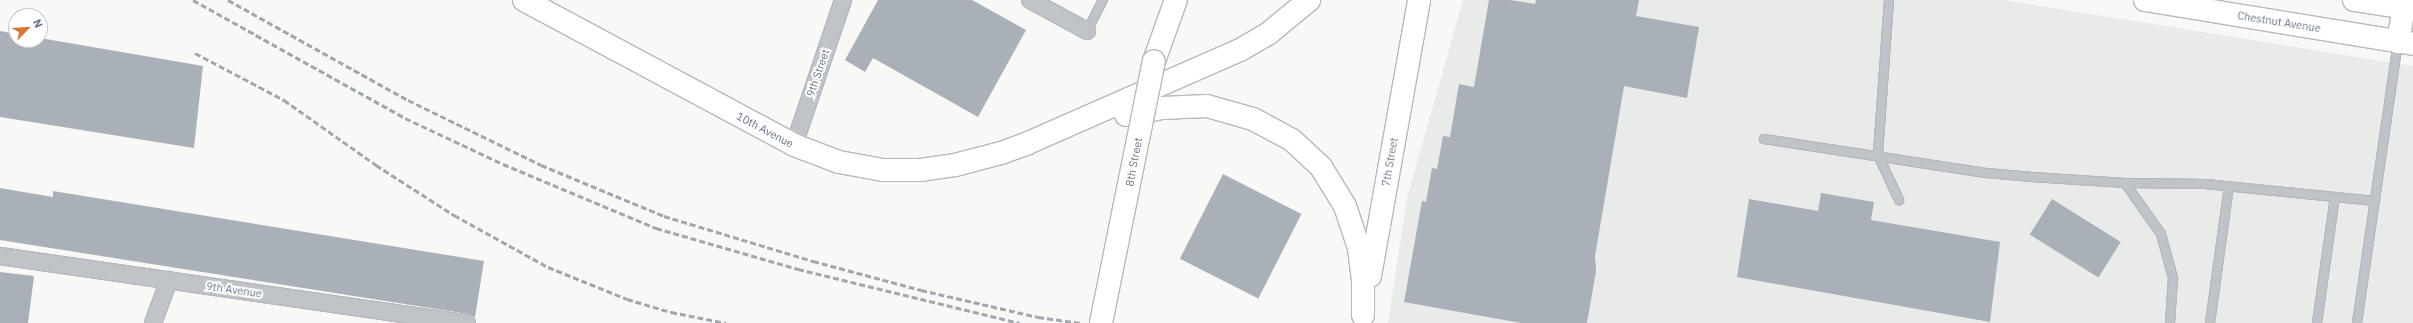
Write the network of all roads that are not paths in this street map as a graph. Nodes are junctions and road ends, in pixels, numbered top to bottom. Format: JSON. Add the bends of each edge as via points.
{"nodes":[{"id":1,"x":524,"y":0,"type":"edge"},
{"id":2,"x":843,"y":0,"type":"edge"},
{"id":3,"x":1030,"y":0,"type":"edge"},
{"id":4,"x":1103,"y":0,"type":"edge"},
{"id":5,"x":1165,"y":0,"type":"edge"},
{"id":6,"x":1176,"y":0,"type":"edge"},
{"id":7,"x":1309,"y":0,"type":"edge"},
{"id":8,"x":1419,"y":0,"type":"edge"},
{"id":9,"x":1428,"y":0,"type":"edge"},
{"id":10,"x":1889,"y":0,"type":"edge"},
{"id":11,"x":2145,"y":0,"type":"edge"},
{"id":12,"x":2354,"y":0,"type":"edge"},
{"id":13,"x":2407,"y":6,"type":"edge"},
{"id":14,"x":1086,"y":31,"type":"joint"},
{"id":15,"x":2406,"y":43,"type":"edge"},
{"id":16,"x":1154,"y":61,"type":"junction"},
{"id":17,"x":1409,"y":63,"type":"junction"},
{"id":18,"x":1764,"y":139,"type":"dead end"},
{"id":19,"x":1028,"y":143,"type":"junction"},
{"id":20,"x":794,"y":145,"type":"junction"},
{"id":21,"x":1878,"y":155,"type":"junction"},
{"id":22,"x":2125,"y":183,"type":"junction"},
{"id":23,"x":2229,"y":186,"type":"junction"},
{"id":24,"x":2335,"y":197,"type":"junction"},
{"id":25,"x":1899,"y":200,"type":"dead end"},
{"id":26,"x":2375,"y":201,"type":"junction"},
{"id":27,"x":0,"y":256,"type":"edge"},
{"id":28,"x":169,"y":280,"type":"junction"},
{"id":29,"x":1362,"y":319,"type":"edge"},
{"id":30,"x":153,"y":323,"type":"edge"},
{"id":31,"x":467,"y":323,"type":"edge"},
{"id":32,"x":1101,"y":323,"type":"edge"},
{"id":33,"x":2170,"y":323,"type":"edge"},
{"id":34,"x":2210,"y":323,"type":"edge"},
{"id":35,"x":2317,"y":323,"type":"edge"},
{"id":36,"x":2357,"y":323,"type":"edge"}],
"edges":[{"from":1,"to":20,"type":"main road","name":"10th Avenue"},
{"from":2,"to":20,"type":"street","name":"9th Street"},
{"from":3,"to":14,"type":"street"},
{"from":4,"to":14,"type":"lane"},
{"from":5,"to":16,"type":"main road","name":"8th Street"},
{"from":6,"to":16,"type":"main road"},
{"from":7,"to":19,"type":"main road","via":[[1269,33],[1240,50]]},
{"from":8,"to":17,"type":"main road","name":"7th Street"},
{"from":9,"to":17,"type":"main road"},
{"from":10,"to":21,"type":"lane"},
{"from":11,"to":15,"type":"main road","name":"Chestnut Avenue"},
{"from":12,"to":13,"type":"main road"},
{"from":13,"to":15,"type":"main road"},
{"from":15,"to":26,"type":"lane"},
{"from":16,"to":32,"type":"main road","name":"8th Street","bridge":true},
{"from":17,"to":29,"type":"main road","name":"7th Street"},
{"from":18,"to":21,"type":"lane"},
{"from":19,"to":20,"type":"main road","name":"10th Avenue","via":[[955,165],[920,170],[883,170],[839,162]]},
{"from":19,"to":29,"type":"main road","via":[[1108,118],[1162,108],[1207,106],[1253,119],[1292,140],[1321,167],[1345,206],[1359,248],[1363,280]]},
{"from":21,"to":22,"type":"lane","via":[[1987,173]]},
{"from":21,"to":25,"type":"lane"},
{"from":22,"to":23,"type":"lane"},
{"from":22,"to":33,"type":"lane","via":[[2161,234],[2173,278]]},
{"from":23,"to":24,"type":"lane"},
{"from":23,"to":34,"type":"lane"},
{"from":24,"to":26,"type":"lane"},
{"from":24,"to":35,"type":"lane"},
{"from":26,"to":36,"type":"lane"},
{"from":27,"to":28,"type":"street","name":"9th Avenue"},
{"from":28,"to":30,"type":"street"},
{"from":28,"to":31,"type":"street","name":"9th Avenue"}]}
